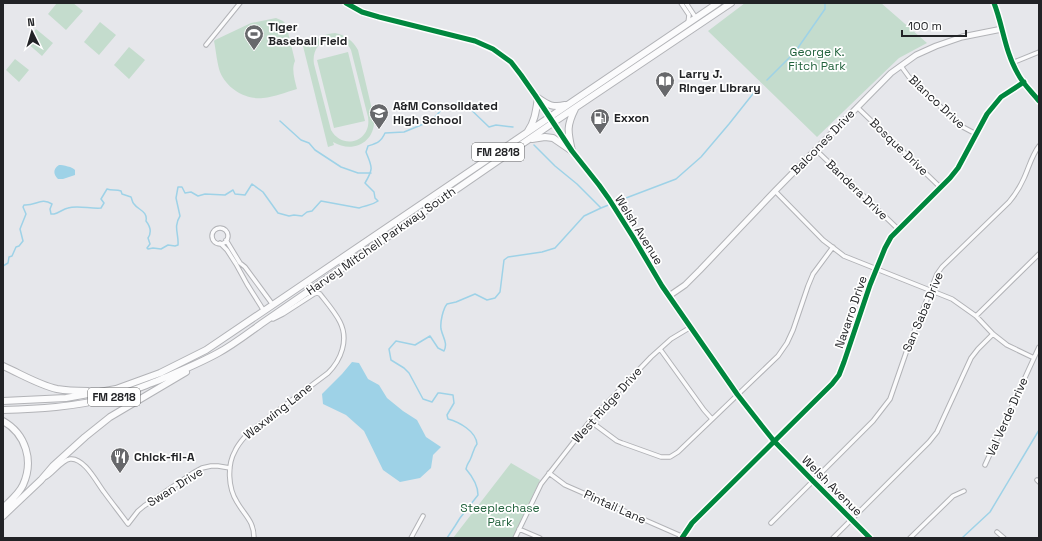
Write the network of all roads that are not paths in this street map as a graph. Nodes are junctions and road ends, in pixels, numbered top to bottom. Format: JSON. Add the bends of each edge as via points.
{"nodes":[{"id":1,"x":240,"y":3,"type":"edge"},
{"id":2,"x":346,"y":3,"type":"edge"},
{"id":3,"x":681,"y":3,"type":"edge"},
{"id":4,"x":686,"y":3,"type":"edge"},
{"id":5,"x":718,"y":3,"type":"edge"},
{"id":6,"x":731,"y":3,"type":"edge"},
{"id":7,"x":994,"y":3,"type":"edge"},
{"id":8,"x":696,"y":18,"type":"junction"},
{"id":9,"x":688,"y":23,"type":"junction"},
{"id":10,"x":693,"y":28,"type":"junction"},
{"id":11,"x":1002,"y":29,"type":"junction"},
{"id":12,"x":206,"y":45,"type":"dead end"},
{"id":13,"x":1039,"y":52,"type":"edge"},
{"id":14,"x":1012,"y":63,"type":"junction"},
{"id":15,"x":901,"y":66,"type":"junction"},
{"id":16,"x":1024,"y":82,"type":"junction"},
{"id":17,"x":538,"y":98,"type":"junction"},
{"id":18,"x":1039,"y":101,"type":"edge"},
{"id":19,"x":569,"y":104,"type":"junction"},
{"id":20,"x":857,"y":107,"type":"junction"},
{"id":21,"x":575,"y":108,"type":"junction"},
{"id":22,"x":552,"y":120,"type":"junction"},
{"id":23,"x":976,"y":134,"type":"junction"},
{"id":24,"x":528,"y":136,"type":"junction"},
{"id":25,"x":1039,"y":146,"type":"edge"},
{"id":26,"x":816,"y":150,"type":"junction"},
{"id":27,"x":572,"y":152,"type":"junction"},
{"id":28,"x":941,"y":188,"type":"junction"},
{"id":29,"x":775,"y":192,"type":"junction"},
{"id":30,"x":898,"y":229,"type":"junction"},
{"id":31,"x":226,"y":240,"type":"junction"},
{"id":32,"x":220,"y":244,"type":"junction"},
{"id":33,"x":833,"y":247,"type":"junction"},
{"id":34,"x":1039,"y":254,"type":"edge"},
{"id":35,"x":876,"y":269,"type":"junction"},
{"id":36,"x":323,"y":282,"type":"junction"},
{"id":37,"x":931,"y":290,"type":"junction"},
{"id":38,"x":320,"y":294,"type":"junction"},
{"id":39,"x":669,"y":296,"type":"junction"},
{"id":40,"x":273,"y":305,"type":"junction"},
{"id":41,"x":264,"y":311,"type":"junction"},
{"id":42,"x":976,"y":316,"type":"junction"},
{"id":43,"x":261,"y":324,"type":"junction"},
{"id":44,"x":691,"y":327,"type":"junction"},
{"id":45,"x":993,"y":334,"type":"junction"},
{"id":46,"x":1039,"y":347,"type":"edge"},
{"id":47,"x":660,"y":349,"type":"junction"},
{"id":48,"x":218,"y":353,"type":"junction"},
{"id":49,"x":1034,"y":358,"type":"junction"},
{"id":50,"x":3,"y":366,"type":"edge"},
{"id":51,"x":116,"y":388,"type":"junction"},
{"id":52,"x":737,"y":394,"type":"junction"},
{"id":53,"x":3,"y":401,"type":"edge"},
{"id":54,"x":3,"y":410,"type":"edge"},
{"id":55,"x":712,"y":419,"type":"junction"},
{"id":56,"x":590,"y":420,"type":"junction"},
{"id":57,"x":3,"y":421,"type":"edge"},
{"id":58,"x":774,"y":441,"type":"junction"},
{"id":59,"x":985,"y":465,"type":"dead end"},
{"id":60,"x":230,"y":468,"type":"junction"},
{"id":61,"x":549,"y":473,"type":"junction"},
{"id":62,"x":41,"y":480,"type":"junction"},
{"id":63,"x":813,"y":481,"type":"junction"},
{"id":64,"x":964,"y":491,"type":"dead end"},
{"id":65,"x":3,"y":508,"type":"edge"},
{"id":66,"x":422,"y":516,"type":"dead end"},
{"id":67,"x":3,"y":517,"type":"edge"},
{"id":68,"x":852,"y":519,"type":"junction"},
{"id":69,"x":771,"y":523,"type":"dead end"},
{"id":70,"x":519,"y":529,"type":"junction"},
{"id":71,"x":997,"y":532,"type":"dead end"},
{"id":72,"x":254,"y":538,"type":"edge"},
{"id":73,"x":412,"y":538,"type":"edge"},
{"id":74,"x":515,"y":538,"type":"edge"},
{"id":75,"x":540,"y":538,"type":"edge"},
{"id":76,"x":684,"y":538,"type":"edge"},
{"id":77,"x":833,"y":538,"type":"edge"},
{"id":78,"x":870,"y":538,"type":"edge"},
{"id":79,"x":910,"y":538,"type":"edge"},
{"id":80,"x":1004,"y":538,"type":"edge"}],
"edges":[{"from":1,"to":12,"type":"street"},
{"from":2,"to":17,"type":"main road","name":"Welsh Avenue","via":[[373,16],[469,39],[487,46],[511,62]]},
{"from":3,"to":9,"type":"street","via":[[689,14]]},
{"from":4,"to":8,"type":"street"},
{"from":5,"to":8,"type":"highway","name":"Harvey Mitchell Parkway South","number":"FM 2818"},
{"from":6,"to":10,"type":"highway","name":"Harvey Mitchell Parkway South","number":"FM 2818"},
{"from":7,"to":11,"type":"main road"},
{"from":8,"to":9,"type":"highway","name":"Harvey Mitchell Parkway South","number":"FM 2818"},
{"from":8,"to":10,"type":"highway"},
{"from":9,"to":19,"type":"highway","name":"Harvey Mitchell Parkway South","number":"FM 2818"},
{"from":10,"to":21,"type":"highway","name":"Harvey Mitchell Parkway South","number":"FM 2818"},
{"from":11,"to":14,"type":"main road"},
{"from":11,"to":15,"type":"main road","name":"Balcones Drive","via":[[962,37],[936,46],[916,55]]},
{"from":13,"to":14,"type":"street"},
{"from":14,"to":16,"type":"main road"},
{"from":15,"to":20,"type":"main road","name":"Balcones Drive"},
{"from":15,"to":23,"type":"street","name":"Blanco Drive","via":[[909,77],[961,126]]},
{"from":16,"to":18,"type":"main road"},
{"from":16,"to":23,"type":"street","name":"Navarro Drive","via":[[1001,97],[986,114]]},
{"from":17,"to":19,"type":"highway","via":[[548,105]]},
{"from":17,"to":22,"type":"main road","name":"Welsh Avenue"},
{"from":17,"to":24,"type":"highway"},
{"from":19,"to":22,"type":"highway","name":"Harvey Mitchell Parkway South","number":"FM 2818"},
{"from":20,"to":26,"type":"main road","name":"Balcones Drive"},
{"from":20,"to":28,"type":"street","name":"Bosque Drive"},
{"from":21,"to":22,"type":"highway","name":"Harvey Mitchell Parkway South","number":"FM 2818"},
{"from":21,"to":27,"type":"highway","via":[[568,131]]},
{"from":22,"to":24,"type":"highway","name":"Harvey Mitchell Parkway South","number":"FM 2818"},
{"from":22,"to":27,"type":"main road","name":"Welsh Avenue"},
{"from":23,"to":28,"type":"street","name":"Navarro Drive","via":[[958,168]]},
{"from":24,"to":27,"type":"highway","via":[[553,138]]},
{"from":24,"to":36,"type":"highway","name":"Harvey Mitchell Parkway South","number":"FM 2818"},
{"from":24,"to":40,"type":"highway","name":"Harvey Mitchell Parkway South","number":"FM 2818"},
{"from":25,"to":37,"type":"street","name":"San Saba Drive","via":[[1017,192],[942,268]]},
{"from":26,"to":29,"type":"main road","name":"Balcones Drive"},
{"from":26,"to":30,"type":"street","name":"Bandera Drive"},
{"from":27,"to":39,"type":"main road","name":"Welsh Avenue","via":[[614,206]]},
{"from":28,"to":30,"type":"street","name":"Navarro Drive"},
{"from":29,"to":33,"type":"street"},
{"from":29,"to":39,"type":"main road","name":"Balcones Drive","via":[[685,285]]},
{"from":30,"to":35,"type":"street","name":"Navarro Drive","via":[[891,237]]},
{"from":31,"to":32,"type":"street"},
{"from":31,"to":32,"type":"street","via":[[226,231],[222,228],[215,229],[212,238]]},
{"from":31,"to":40,"type":"street","via":[[240,263],[246,267]]},
{"from":32,"to":41,"type":"street","via":[[227,250]]},
{"from":33,"to":35,"type":"street","via":[[844,256]]},
{"from":33,"to":52,"type":"street","via":[[813,274],[787,343],[778,356]]},
{"from":34,"to":42,"type":"street"},
{"from":35,"to":37,"type":"street"},
{"from":35,"to":58,"type":"street","name":"Navarro Drive","via":[[839,375]]},
{"from":36,"to":38,"type":"street"},
{"from":36,"to":43,"type":"highway","name":"Harvey Mitchell Parkway South","number":"FM 2818"},
{"from":37,"to":42,"type":"street","via":[[952,299]]},
{"from":37,"to":63,"type":"street","name":"San Saba Drive","via":[[890,399],[873,421]]},
{"from":38,"to":43,"type":"street","via":[[314,294],[283,314]]},
{"from":38,"to":60,"type":"street","name":"Waxwing Lane","via":[[338,317],[343,330],[344,340],[338,362],[328,373],[248,433],[234,452]]},
{"from":39,"to":44,"type":"main road","name":"Welsh Avenue"},
{"from":40,"to":41,"type":"highway","name":"Harvey Mitchell Parkway South","number":"FM 2818"},
{"from":41,"to":51,"type":"highway","name":"Harvey Mitchell Parkway South","number":"FM 2818","via":[[206,350],[160,373]]},
{"from":42,"to":45,"type":"street"},
{"from":43,"to":48,"type":"highway","name":"Harvey Mitchell Parkway South","number":"FM 2818"},
{"from":44,"to":47,"type":"street","name":"West Ridge Drive"},
{"from":44,"to":52,"type":"main road","name":"Welsh Avenue"},
{"from":45,"to":49,"type":"street","via":[[1007,345]]},
{"from":45,"to":68,"type":"street","via":[[971,358],[937,432]]},
{"from":46,"to":49,"type":"street","name":"Val Verde Drive"},
{"from":47,"to":55,"type":"street"},
{"from":47,"to":56,"type":"street","name":"West Ridge Drive"},
{"from":48,"to":54,"type":"highway","name":"Harvey Mitchell Parkway South","number":"FM 2818","via":[[182,371],[110,398],[28,410]]},
{"from":48,"to":62,"type":"highway","via":[[110,417],[69,451]]},
{"from":49,"to":59,"type":"street","name":"Val Verde Drive"},
{"from":50,"to":51,"type":"highway","via":[[56,388],[81,391]]},
{"from":51,"to":53,"type":"highway","name":"Harvey Mitchell Parkway South","number":"FM 2818","via":[[66,398]]},
{"from":52,"to":55,"type":"street"},
{"from":52,"to":58,"type":"main road","name":"Welsh Avenue"},
{"from":55,"to":56,"type":"street","via":[[670,457],[661,457],[622,444]]},
{"from":56,"to":61,"type":"street","name":"West Ridge Drive"},
{"from":57,"to":65,"type":"highway","via":[[14,428],[22,439],[27,451],[28,464],[24,485]]},
{"from":58,"to":63,"type":"main road","name":"Welsh Avenue"},
{"from":58,"to":76,"type":"street","name":"Navarro Drive","via":[[692,523]]},
{"from":60,"to":62,"type":"street","name":"Swan Drive","via":[[202,468],[144,506],[128,524],[88,470],[76,459],[68,459]]},
{"from":60,"to":72,"type":"street","name":"Waxwing Lane","via":[[234,497],[252,526]]},
{"from":61,"to":70,"type":"street","name":"West Ridge Drive","via":[[536,492]]},
{"from":61,"to":76,"type":"street","name":"Pintail Lane","via":[[565,485]]},
{"from":62,"to":67,"type":"highway"},
{"from":63,"to":68,"type":"main road","name":"Welsh Avenue"},
{"from":63,"to":69,"type":"street","name":"San Saba Drive"},
{"from":64,"to":79,"type":"street","via":[[952,496]]},
{"from":66,"to":73,"type":"street"},
{"from":68,"to":77,"type":"street"},
{"from":68,"to":78,"type":"main road","name":"Welsh Avenue"},
{"from":70,"to":74,"type":"street","name":"West Ridge Drive"},
{"from":70,"to":75,"type":"street"},
{"from":71,"to":80,"type":"street"}]}
